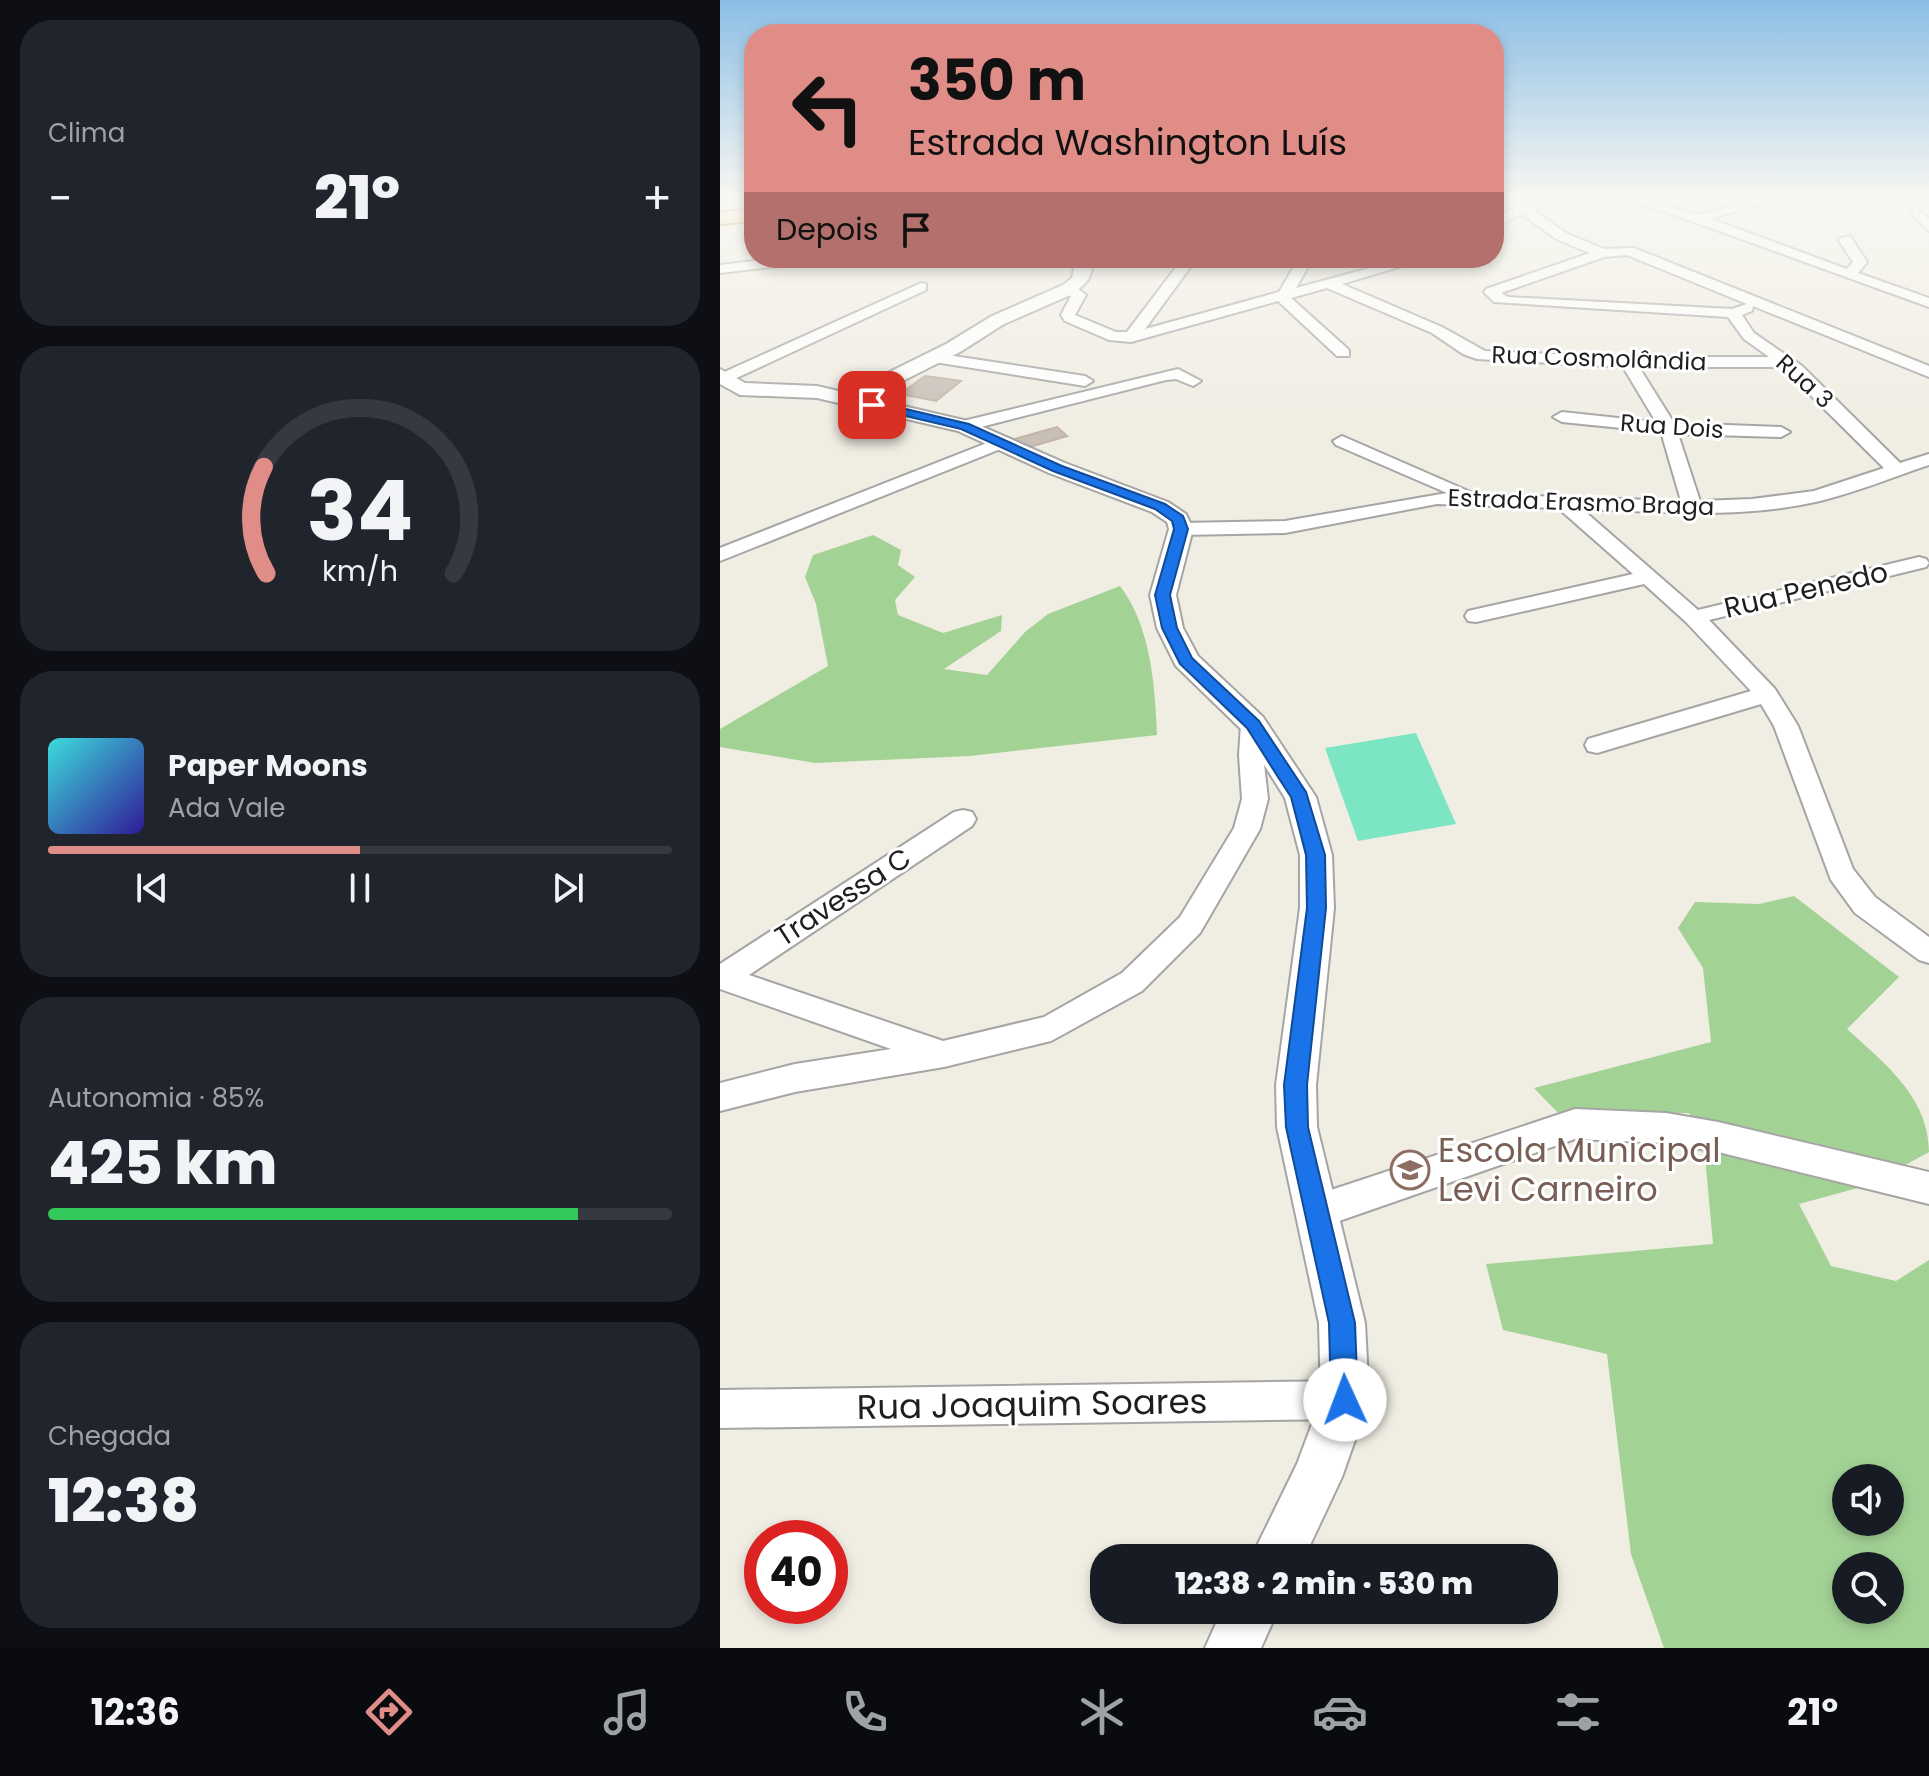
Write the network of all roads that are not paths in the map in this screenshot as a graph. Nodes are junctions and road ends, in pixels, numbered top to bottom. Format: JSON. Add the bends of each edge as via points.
{"nodes":[{"id":1,"x":1081,"y":276,"type":"edge"},
{"id":2,"x":1177,"y":276,"type":"edge"},
{"id":3,"x":1296,"y":276,"type":"edge"},
{"id":4,"x":1359,"y":276,"type":"edge"},
{"id":5,"x":1537,"y":276,"type":"edge"},
{"id":6,"x":1693,"y":276,"type":"edge"},
{"id":7,"x":1855,"y":276,"type":"edge"},
{"id":8,"x":1330,"y":284,"type":"junction"},
{"id":9,"x":921,"y":287,"type":"dead end"},
{"id":10,"x":1069,"y":289,"type":"junction"},
{"id":11,"x":1283,"y":298,"type":"junction"},
{"id":12,"x":1761,"y":303,"type":"junction"},
{"id":13,"x":1929,"y":303,"type":"edge"},
{"id":14,"x":1733,"y":313,"type":"junction"},
{"id":15,"x":1131,"y":337,"type":"junction"},
{"id":16,"x":1343,"y":353,"type":"dead end"},
{"id":17,"x":934,"y":358,"type":"junction"},
{"id":18,"x":1628,"y":362,"type":"junction"},
{"id":19,"x":1788,"y":362,"type":"junction"},
{"id":20,"x":1929,"y":372,"type":"edge"},
{"id":21,"x":1085,"y":381,"type":"dead end"},
{"id":22,"x":1193,"y":381,"type":"dead end"},
{"id":23,"x":726,"y":385,"type":"edge"},
{"id":24,"x":850,"y":399,"type":"junction"},
{"id":25,"x":1562,"y":417,"type":"dead end"},
{"id":26,"x":965,"y":426,"type":"junction"},
{"id":27,"x":1668,"y":428,"type":"junction"},
{"id":28,"x":1781,"y":432,"type":"dead end"},
{"id":29,"x":1342,"y":441,"type":"dead end"},
{"id":30,"x":1002,"y":442,"type":"junction"},
{"id":31,"x":1929,"y":459,"type":"edge"},
{"id":32,"x":1898,"y":471,"type":"junction"},
{"id":33,"x":1473,"y":497,"type":"junction"},
{"id":34,"x":1564,"y":503,"type":"junction"},
{"id":35,"x":1692,"y":507,"type":"junction"},
{"id":36,"x":1181,"y":529,"type":"junction"},
{"id":37,"x":720,"y":555,"type":"edge"},
{"id":38,"x":1919,"y":563,"type":"dead end"},
{"id":39,"x":1647,"y":577,"type":"junction"},
{"id":40,"x":1476,"y":616,"type":"dead end"},
{"id":41,"x":1694,"y":617,"type":"junction"},
{"id":42,"x":1767,"y":694,"type":"junction"},
{"id":43,"x":1253,"y":724,"type":"junction"},
{"id":44,"x":1597,"y":745,"type":"dead end"},
{"id":45,"x":963,"y":819,"type":"dead end"},
{"id":46,"x":1929,"y":952,"type":"edge"},
{"id":47,"x":722,"y":977,"type":"edge"},
{"id":48,"x":944,"y":1054,"type":"junction"},
{"id":49,"x":720,"y":1097,"type":"edge"},
{"id":50,"x":1929,"y":1188,"type":"edge"},
{"id":51,"x":1316,"y":1212,"type":"junction"},
{"id":52,"x":1345,"y":1400,"type":"junction"},
{"id":53,"x":720,"y":1409,"type":"edge"},
{"id":54,"x":1284,"y":1544,"type":"edge"},
{"id":55,"x":1244,"y":1624,"type":"edge"},
{"id":56,"x":1232,"y":1648,"type":"edge"}],
"edges":[{"from":1,"to":10,"type":"street"},
{"from":2,"to":15,"type":"street"},
{"from":3,"to":11,"type":"street"},
{"from":4,"to":8,"type":"street"},
{"from":5,"to":14,"type":"street","via":[[1491,292],[1508,301]]},
{"from":6,"to":12,"type":"street"},
{"from":7,"to":13,"type":"street"},
{"from":8,"to":11,"type":"street"},
{"from":8,"to":18,"type":"street","name":"Rua Cosmolândia","via":[[1483,356]]},
{"from":9,"to":23,"type":"street"},
{"from":10,"to":15,"type":"street","via":[[1079,295],[1070,318],[1114,337]]},
{"from":10,"to":17,"type":"street","via":[[998,320]]},
{"from":11,"to":15,"type":"street"},
{"from":11,"to":16,"type":"street"},
{"from":12,"to":14,"type":"street"},
{"from":12,"to":20,"type":"street"},
{"from":14,"to":19,"type":"street","name":"Rua 3","via":[[1749,336]]},
{"from":17,"to":21,"type":"street"},
{"from":17,"to":24,"type":"street"},
{"from":18,"to":19,"type":"street","name":"Rua Cosmolândia"},
{"from":18,"to":27,"type":"street"},
{"from":19,"to":32,"type":"street","name":"Rua 3"},
{"from":22,"to":26,"type":"street","via":[[1166,375]]},
{"from":23,"to":24,"type":"street"},
{"from":24,"to":26,"type":"street"},
{"from":25,"to":27,"type":"street","name":"Rua Dois"},
{"from":26,"to":30,"type":"street"},
{"from":27,"to":28,"type":"street","name":"Rua Dois"},
{"from":27,"to":35,"type":"street"},
{"from":29,"to":33,"type":"street"},
{"from":30,"to":36,"type":"street","via":[[1160,507],[1178,519]]},
{"from":30,"to":37,"type":"street"},
{"from":31,"to":32,"type":"street","name":"Estrada Erasmo Braga"},
{"from":32,"to":35,"type":"street","name":"Estrada Erasmo Braga","via":[[1817,496]]},
{"from":33,"to":34,"type":"street","name":"Estrada Erasmo Braga"},
{"from":33,"to":36,"type":"street","name":"Estrada Erasmo Braga","via":[[1405,502],[1285,527]]},
{"from":34,"to":35,"type":"street","name":"Estrada Erasmo Braga"},
{"from":34,"to":39,"type":"street"},
{"from":36,"to":43,"type":"street","via":[[1163,595],[1170,628],[1186,660]]},
{"from":38,"to":41,"type":"street","name":"Rua Penedo"},
{"from":39,"to":40,"type":"street"},
{"from":39,"to":41,"type":"street"},
{"from":41,"to":42,"type":"street"},
{"from":42,"to":44,"type":"street"},
{"from":42,"to":46,"type":"street","via":[[1786,726],[1841,873],[1865,905]]},
{"from":43,"to":48,"type":"street","via":[[1255,799],[1247,829],[1190,925],[1132,982],[1051,1028]]},
{"from":43,"to":51,"type":"street","via":[[1300,797],[1316,855],[1317,908],[1296,1085],[1297,1127]]},
{"from":45,"to":47,"type":"street","name":"Travessa C"},
{"from":47,"to":48,"type":"street"},
{"from":48,"to":49,"type":"street","via":[[795,1078]]},
{"from":50,"to":51,"type":"street","via":[[1718,1137],[1575,1124]]},
{"from":51,"to":52,"type":"street","via":[[1342,1323]]},
{"from":52,"to":53,"type":"street","name":"Rua Joaquim Soares"},
{"from":52,"to":54,"type":"street","via":[[1317,1477]]},
{"from":55,"to":56,"type":"street"}]}
